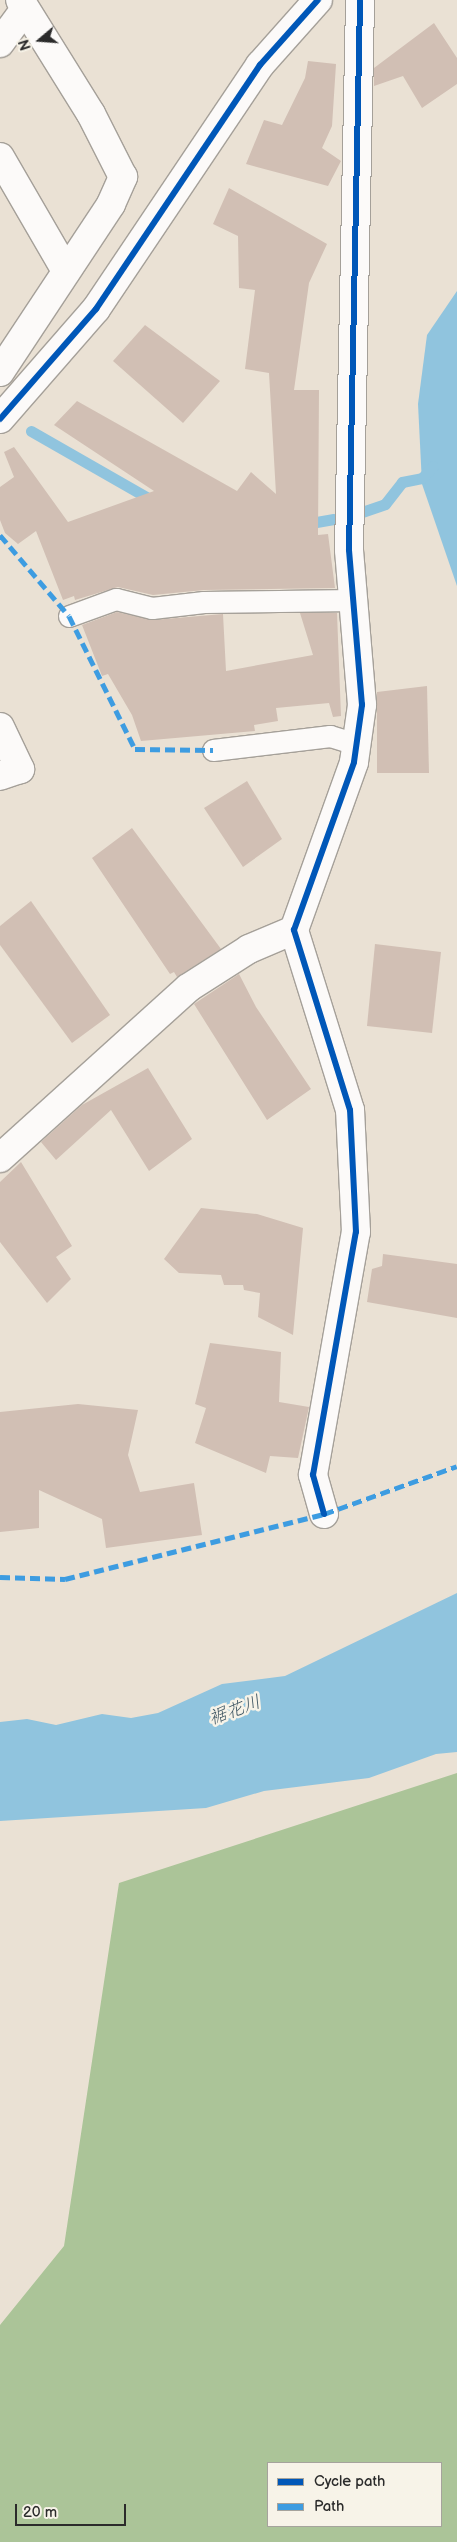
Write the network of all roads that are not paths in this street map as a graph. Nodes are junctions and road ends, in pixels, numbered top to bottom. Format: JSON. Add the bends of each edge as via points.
{"nodes":[{"id":1,"x":318,"y":0,"type":"edge"},
{"id":2,"x":360,"y":0,"type":"edge"},
{"id":3,"x":22,"y":5,"type":"edge"},
{"id":4,"x":0,"y":43,"type":"edge"},
{"id":5,"x":0,"y":157,"type":"edge"},
{"id":6,"x":66,"y":271,"type":"junction"},
{"id":7,"x":0,"y":372,"type":"edge"},
{"id":8,"x":0,"y":419,"type":"edge"},
{"id":9,"x":354,"y":600,"type":"junction"},
{"id":10,"x":69,"y":616,"type":"dead end"},
{"id":11,"x":0,"y":727,"type":"edge"},
{"id":12,"x":356,"y":744,"type":"junction"},
{"id":13,"x":213,"y":750,"type":"dead end"},
{"id":14,"x":0,"y":776,"type":"edge"},
{"id":15,"x":294,"y":930,"type":"junction"},
{"id":16,"x":0,"y":1158,"type":"edge"},
{"id":17,"x":324,"y":1514,"type":"dead end"}],
"edges":[{"from":1,"to":8,"type":"street","via":[[260,65],[96,309]]},
{"from":2,"to":9,"type":"street","via":[[349,550]]},
{"from":3,"to":4,"type":"street"},
{"from":3,"to":6,"type":"street","via":[[91,114],[123,177]]},
{"from":5,"to":6,"type":"street"},
{"from":6,"to":7,"type":"street"},
{"from":9,"to":10,"type":"lane","via":[[282,599],[152,608],[116,599]]},
{"from":9,"to":12,"type":"street","via":[[362,704]]},
{"from":11,"to":14,"type":"street","via":[[20,769]]},
{"from":12,"to":13,"type":"lane","via":[[330,736]]},
{"from":12,"to":15,"type":"street"},
{"from":15,"to":16,"type":"street","via":[[249,949],[188,988]]},
{"from":15,"to":17,"type":"street","via":[[350,1110],[356,1232],[313,1474]]}]}
